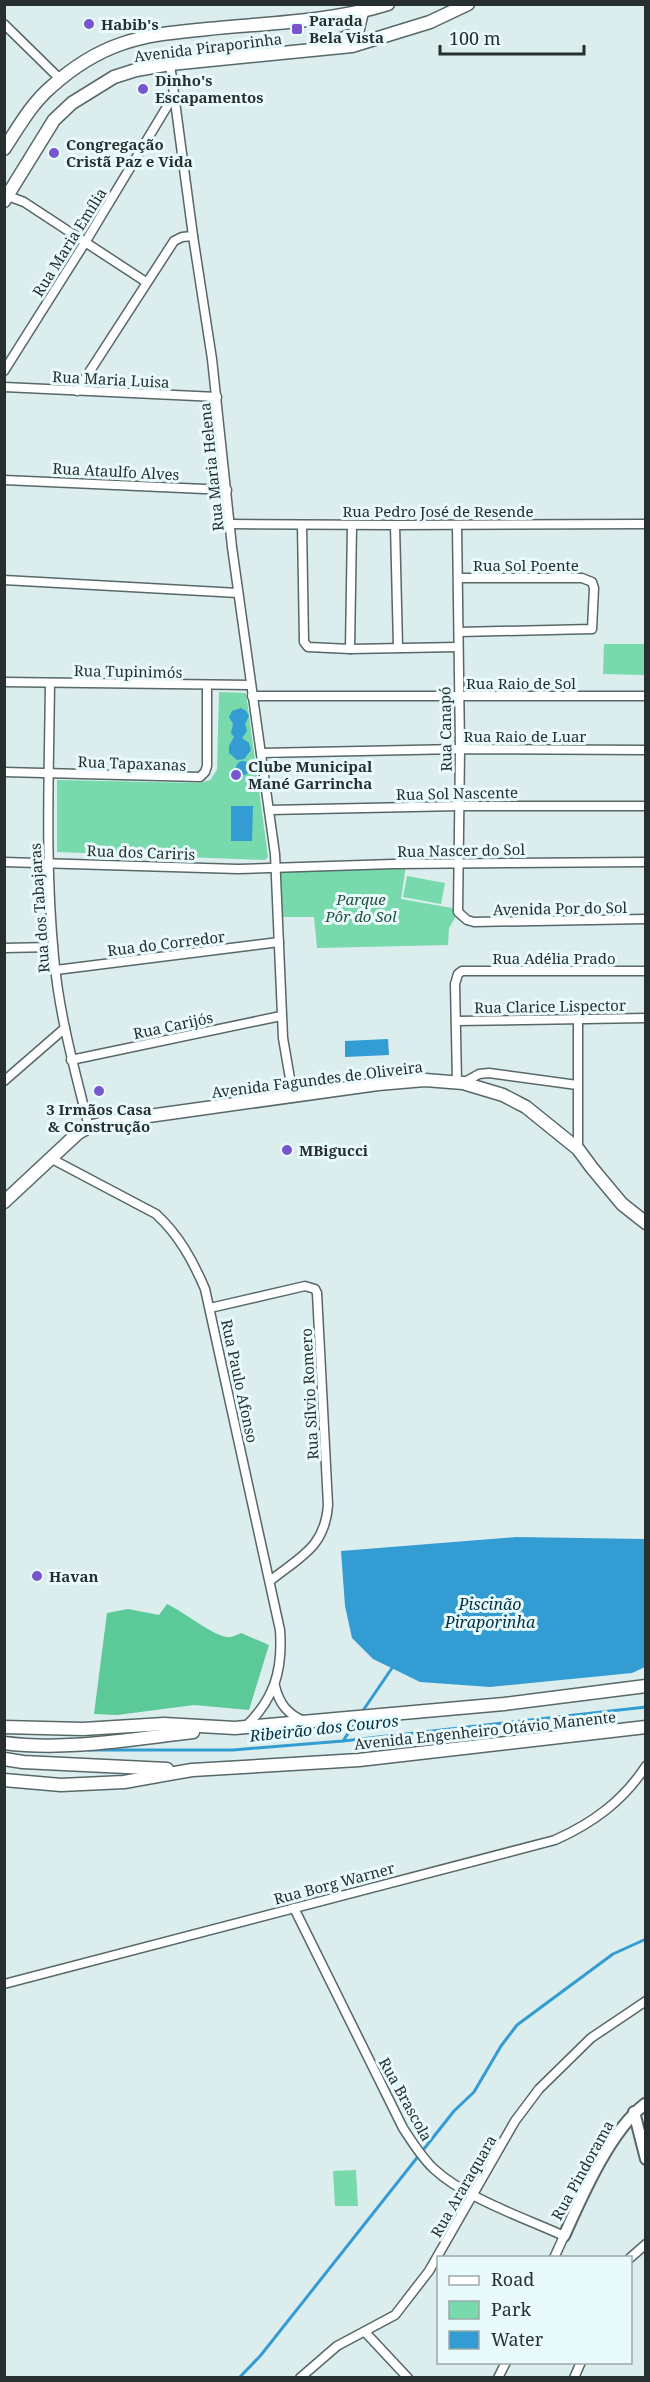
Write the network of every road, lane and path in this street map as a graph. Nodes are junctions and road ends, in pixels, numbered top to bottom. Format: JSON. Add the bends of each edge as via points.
{"nodes":[{"id":1,"x":388,"y":4,"type":"edge"},
{"id":2,"x":468,"y":4,"type":"edge"},
{"id":3,"x":363,"y":8,"type":"edge"},
{"id":4,"x":4,"y":24,"type":"edge"},
{"id":5,"x":311,"y":50,"type":"junction"},
{"id":6,"x":170,"y":64,"type":"junction"},
{"id":7,"x":60,"y":79,"type":"junction"},
{"id":8,"x":174,"y":95,"type":"junction"},
{"id":9,"x":4,"y":149,"type":"edge"},
{"id":10,"x":6,"y":198,"type":"edge"},
{"id":11,"x":193,"y":236,"type":"junction"},
{"id":12,"x":86,"y":241,"type":"junction"},
{"id":13,"x":146,"y":282,"type":"junction"},
{"id":14,"x":4,"y":371,"type":"edge"},
{"id":15,"x":4,"y":387,"type":"edge"},
{"id":16,"x":77,"y":391,"type":"junction"},
{"id":17,"x":217,"y":397,"type":"junction"},
{"id":18,"x":4,"y":480,"type":"edge"},
{"id":19,"x":227,"y":490,"type":"junction"},
{"id":20,"x":230,"y":524,"type":"junction"},
{"id":21,"x":645,"y":524,"type":"edge"},
{"id":22,"x":302,"y":525,"type":"junction"},
{"id":23,"x":352,"y":525,"type":"junction"},
{"id":24,"x":395,"y":525,"type":"junction"},
{"id":25,"x":457,"y":525,"type":"junction"},
{"id":26,"x":459,"y":578,"type":"junction"},
{"id":27,"x":4,"y":580,"type":"edge"},
{"id":28,"x":238,"y":592,"type":"junction"},
{"id":29,"x":459,"y":633,"type":"junction"},
{"id":30,"x":398,"y":647,"type":"junction"},
{"id":31,"x":458,"y":647,"type":"junction"},
{"id":32,"x":350,"y":649,"type":"junction"},
{"id":33,"x":4,"y":682,"type":"edge"},
{"id":34,"x":50,"y":683,"type":"junction"},
{"id":35,"x":207,"y":685,"type":"junction"},
{"id":36,"x":251,"y":685,"type":"junction"},
{"id":37,"x":252,"y":696,"type":"junction"},
{"id":38,"x":458,"y":696,"type":"junction"},
{"id":39,"x":645,"y":696,"type":"edge"},
{"id":40,"x":460,"y":749,"type":"junction"},
{"id":41,"x":645,"y":750,"type":"edge"},
{"id":42,"x":261,"y":753,"type":"junction"},
{"id":43,"x":4,"y":772,"type":"edge"},
{"id":44,"x":49,"y":773,"type":"junction"},
{"id":45,"x":459,"y":806,"type":"junction"},
{"id":46,"x":645,"y":806,"type":"edge"},
{"id":47,"x":269,"y":810,"type":"junction"},
{"id":48,"x":4,"y":862,"type":"edge"},
{"id":49,"x":645,"y":862,"type":"edge"},
{"id":50,"x":47,"y":863,"type":"junction"},
{"id":51,"x":458,"y":863,"type":"junction"},
{"id":52,"x":276,"y":866,"type":"junction"},
{"id":53,"x":645,"y":919,"type":"edge"},
{"id":54,"x":474,"y":922,"type":"joint"},
{"id":55,"x":279,"y":942,"type":"junction"},
{"id":56,"x":53,"y":947,"type":"junction"},
{"id":57,"x":4,"y":948,"type":"edge"},
{"id":58,"x":56,"y":970,"type":"junction"},
{"id":59,"x":645,"y":971,"type":"edge"},
{"id":60,"x":281,"y":1016,"type":"junction"},
{"id":61,"x":645,"y":1018,"type":"edge"},
{"id":62,"x":578,"y":1019,"type":"junction"},
{"id":63,"x":456,"y":1021,"type":"junction"},
{"id":64,"x":65,"y":1028,"type":"junction"},
{"id":65,"x":71,"y":1060,"type":"junction"},
{"id":66,"x":4,"y":1081,"type":"edge"},
{"id":67,"x":460,"y":1082,"type":"junction"},
{"id":68,"x":578,"y":1085,"type":"junction"},
{"id":69,"x":293,"y":1096,"type":"junction"},
{"id":70,"x":88,"y":1127,"type":"junction"},
{"id":71,"x":578,"y":1149,"type":"junction"},
{"id":72,"x":50,"y":1158,"type":"junction"},
{"id":73,"x":4,"y":1202,"type":"edge"},
{"id":74,"x":645,"y":1223,"type":"edge"},
{"id":75,"x":210,"y":1308,"type":"junction"},
{"id":76,"x":270,"y":1581,"type":"junction"},
{"id":77,"x":275,"y":1686,"type":"junction"},
{"id":78,"x":645,"y":1686,"type":"edge"},
{"id":79,"x":304,"y":1721,"type":"junction"},
{"id":80,"x":4,"y":1727,"type":"edge"},
{"id":81,"x":244,"y":1728,"type":"junction"},
{"id":82,"x":224,"y":1729,"type":"junction"},
{"id":83,"x":643,"y":1731,"type":"edge"},
{"id":84,"x":4,"y":1743,"type":"edge"},
{"id":85,"x":4,"y":1759,"type":"edge"},
{"id":86,"x":645,"y":1766,"type":"edge"},
{"id":87,"x":192,"y":1770,"type":"junction"},
{"id":88,"x":4,"y":1780,"type":"edge"},
{"id":89,"x":294,"y":1908,"type":"junction"},
{"id":90,"x":4,"y":1984,"type":"edge"},
{"id":91,"x":645,"y":2001,"type":"edge"},
{"id":92,"x":645,"y":2106,"type":"edge"},
{"id":93,"x":634,"y":2112,"type":"junction"},
{"id":94,"x":645,"y":2159,"type":"edge"},
{"id":95,"x":474,"y":2195,"type":"junction"},
{"id":96,"x":564,"y":2236,"type":"junction"},
{"id":97,"x":645,"y":2244,"type":"edge"},
{"id":98,"x":438,"y":2256,"type":"edge"},
{"id":99,"x":555,"y":2256,"type":"edge"},
{"id":100,"x":632,"y":2256,"type":"edge"},
{"id":101,"x":437,"y":2257,"type":"edge"},
{"id":102,"x":365,"y":2332,"type":"junction"},
{"id":103,"x":505,"y":2364,"type":"edge"},
{"id":104,"x":581,"y":2364,"type":"edge"},
{"id":105,"x":300,"y":2378,"type":"edge"},
{"id":106,"x":408,"y":2378,"type":"edge"},
{"id":107,"x":498,"y":2378,"type":"edge"},
{"id":108,"x":574,"y":2378,"type":"edge"}],
"edges":[{"from":1,"to":3,"type":"main road","name":"Avenida Piraporinha"},
{"from":2,"to":5,"type":"main road","name":"Avenida Piraporinha","via":[[377,40]]},
{"from":3,"to":5,"type":"main road","via":[[353,36]]},
{"from":3,"to":7,"type":"main road","name":"Avenida Piraporinha","via":[[306,20],[152,35],[105,50]]},
{"from":4,"to":7,"type":"street"},
{"from":5,"to":6,"type":"main road","name":"Avenida Piraporinha"},
{"from":6,"to":8,"type":"street","name":"Rua Maria Helena"},
{"from":6,"to":10,"type":"main road","name":"Avenida Piraporinha","via":[[114,77],[72,103],[48,128]]},
{"from":7,"to":9,"type":"main road","name":"Avenida Piraporinha","via":[[30,110]]},
{"from":8,"to":11,"type":"street","name":"Rua Maria Helena"},
{"from":8,"to":12,"type":"street","name":"Rua Maria Emília"},
{"from":10,"to":12,"type":"street","via":[[24,202]]},
{"from":11,"to":13,"type":"street","via":[[174,241]]},
{"from":11,"to":17,"type":"street","name":"Rua Maria Helena"},
{"from":12,"to":13,"type":"street"},
{"from":12,"to":14,"type":"street","name":"Rua Maria Emília"},
{"from":13,"to":16,"type":"street"},
{"from":15,"to":16,"type":"street","name":"Rua Maria Luisa"},
{"from":16,"to":17,"type":"street","name":"Rua Maria Luisa"},
{"from":17,"to":19,"type":"street","name":"Rua Maria Helena"},
{"from":18,"to":19,"type":"street","name":"Rua Ataulfo Alves"},
{"from":19,"to":20,"type":"street","name":"Rua Maria Helena"},
{"from":20,"to":22,"type":"street","name":"Rua Pedro José de Resende"},
{"from":20,"to":28,"type":"street","name":"Rua Maria Helena"},
{"from":21,"to":25,"type":"street","name":"Rua Pedro José de Resende"},
{"from":22,"to":23,"type":"street","name":"Rua Pedro José de Resende"},
{"from":22,"to":32,"type":"street","via":[[304,642],[312,648]]},
{"from":23,"to":24,"type":"street","name":"Rua Pedro José de Resende"},
{"from":23,"to":32,"type":"street"},
{"from":24,"to":25,"type":"street","name":"Rua Pedro José de Resende"},
{"from":24,"to":30,"type":"street"},
{"from":25,"to":26,"type":"street","name":"Rua Canapó"},
{"from":26,"to":29,"type":"street","name":"Rua Canapó"},
{"from":26,"to":29,"type":"street","name":"Rua Sol Poente","via":[[582,578],[592,582],[594,588],[592,629]]},
{"from":27,"to":28,"type":"street"},
{"from":28,"to":36,"type":"street","name":"Rua Maria Helena"},
{"from":29,"to":31,"type":"street","name":"Rua Canapó"},
{"from":30,"to":31,"type":"street"},
{"from":30,"to":32,"type":"street"},
{"from":31,"to":38,"type":"street","name":"Rua Canapó"},
{"from":33,"to":34,"type":"street","name":"Rua Tupinimós"},
{"from":34,"to":35,"type":"street","name":"Rua Tupinimós"},
{"from":34,"to":44,"type":"street","name":"Rua dos Tabajaras"},
{"from":35,"to":36,"type":"street","name":"Rua Tupinimós"},
{"from":35,"to":44,"type":"street","name":"Rua Tapaxanas","via":[[207,766],[200,777]]},
{"from":36,"to":37,"type":"street","name":"Rua Maria Helena"},
{"from":37,"to":38,"type":"street","name":"Rua Raio de Sol"},
{"from":37,"to":42,"type":"street","name":"Rua Maria Helena"},
{"from":38,"to":39,"type":"street","name":"Rua Raio de Sol"},
{"from":38,"to":40,"type":"street","name":"Rua Canapó"},
{"from":40,"to":41,"type":"street","name":"Rua Raio de Luar"},
{"from":40,"to":42,"type":"street","name":"Rua Raio de Luar"},
{"from":40,"to":45,"type":"street","name":"Rua Canapó"},
{"from":42,"to":47,"type":"street","name":"Rua Maria Helena"},
{"from":43,"to":44,"type":"street","name":"Rua Tapaxanas"},
{"from":44,"to":50,"type":"street","name":"Rua dos Tabajaras"},
{"from":45,"to":46,"type":"street","name":"Rua Sol Nascente"},
{"from":45,"to":47,"type":"street","name":"Rua Sol Nascente"},
{"from":45,"to":51,"type":"street","name":"Rua Canapó"},
{"from":47,"to":52,"type":"street","name":"Rua Maria Helena"},
{"from":48,"to":50,"type":"street","name":"Rua dos Cariris"},
{"from":49,"to":51,"type":"street","name":"Rua Nascer do Sol"},
{"from":50,"to":52,"type":"street","name":"Rua dos Cariris","via":[[238,869]]},
{"from":50,"to":56,"type":"street","name":"Rua dos Tabajaras"},
{"from":51,"to":52,"type":"street","name":"Rua Nascer do Sol"},
{"from":51,"to":54,"type":"street","name":"Rua Canapó","via":[[458,912]]},
{"from":52,"to":55,"type":"street","name":"Rua Maria Helena"},
{"from":53,"to":54,"type":"street","name":"Avenida Por do Sol"},
{"from":55,"to":58,"type":"street","name":"Rua do Corredor"},
{"from":55,"to":60,"type":"street","name":"Rua Maria Helena"},
{"from":56,"to":57,"type":"street"},
{"from":56,"to":58,"type":"street","name":"Rua dos Tabajaras"},
{"from":58,"to":64,"type":"street","name":"Rua dos Tabajaras"},
{"from":59,"to":63,"type":"street","name":"Rua Adélia Prado","via":[[462,971],[454,984]]},
{"from":60,"to":65,"type":"street","name":"Rua Carijós"},
{"from":60,"to":69,"type":"street","name":"Rua Maria Helena"},
{"from":61,"to":62,"type":"street","name":"Rua Clarice Lispector"},
{"from":62,"to":63,"type":"street","name":"Rua Clarice Lispector"},
{"from":62,"to":68,"type":"street"},
{"from":63,"to":67,"type":"street"},
{"from":64,"to":65,"type":"street","name":"Rua dos Tabajaras"},
{"from":64,"to":66,"type":"street"},
{"from":65,"to":70,"type":"street","name":"Rua dos Tabajaras"},
{"from":67,"to":68,"type":"street","via":[[489,1073]]},
{"from":67,"to":69,"type":"main road","name":"Avenida Fagundes de Oliveira","via":[[425,1080]]},
{"from":67,"to":71,"type":"main road","name":"Avenida Fagundes de Oliveira","via":[[503,1095],[526,1107]]},
{"from":68,"to":71,"type":"street"},
{"from":69,"to":70,"type":"main road","name":"Avenida Fagundes de Oliveira"},
{"from":70,"to":72,"type":"main road","name":"Avenida Fagundes de Oliveira"},
{"from":71,"to":74,"type":"main road","name":"Avenida Fagundes de Oliveira","via":[[622,1204]]},
{"from":72,"to":73,"type":"main road","name":"Avenida Fagundes de Oliveira"},
{"from":72,"to":75,"type":"street","name":"Rua Paulo Afonso","via":[[141,1205],[169,1226],[195,1267]]},
{"from":75,"to":76,"type":"street","name":"Rua Paulo Afonso"},
{"from":75,"to":76,"type":"street","name":"Rua Sílvio Romero","via":[[305,1286],[317,1293],[326,1520],[318,1541]]},
{"from":76,"to":77,"type":"street","name":"Rua Paulo Afonso","via":[[280,1639]]},
{"from":77,"to":79,"type":"street","via":[[288,1711]]},
{"from":77,"to":81,"type":"street","name":"Rua Paulo Afonso"},
{"from":78,"to":79,"type":"main road","name":"Avenida Engenheiro Otávio Manente","via":[[504,1704]]},
{"from":79,"to":81,"type":"main road","name":"Avenida Engenheiro Otávio Manente"},
{"from":80,"to":82,"type":"main road","name":"Avenida Engenheiro Otávio Manente","via":[[83,1729],[164,1724]]},
{"from":81,"to":82,"type":"main road","name":"Avenida Engenheiro Otávio Manente"},
{"from":82,"to":84,"type":"main road","via":[[122,1740]]},
{"from":83,"to":87,"type":"main road","name":"Avenida Engenheiro Otávio Manente","via":[[379,1758]]},
{"from":85,"to":87,"type":"main road"},
{"from":86,"to":89,"type":"street","name":"Rua Borg Warner","via":[[616,1802],[589,1823],[555,1840]]},
{"from":87,"to":88,"type":"main road","name":"Avenida Engenheiro Otávio Manente","via":[[85,1784]]},
{"from":89,"to":90,"type":"street","name":"Rua Borg Warner"},
{"from":89,"to":95,"type":"street","name":"Rua Brascola","via":[[403,2128],[426,2161],[446,2179]]},
{"from":91,"to":95,"type":"street","name":"Rua Araraquara","via":[[591,2038],[539,2089]]},
{"from":92,"to":93,"type":"street","name":"Rua Pindorama"},
{"from":93,"to":94,"type":"street"},
{"from":93,"to":96,"type":"street","name":"Rua Pindorama","via":[[607,2151]]},
{"from":95,"to":96,"type":"street","name":"Rua Brascola"},
{"from":95,"to":98,"type":"street","name":"Rua Araraquara"},
{"from":96,"to":99,"type":"street","name":"Rua Pindorama"},
{"from":97,"to":100,"type":"street"},
{"from":101,"to":102,"type":"street","name":"Rua Araraquara","via":[[395,2315]]},
{"from":102,"to":105,"type":"street","name":"Rua Araraquara","via":[[337,2346]]},
{"from":102,"to":106,"type":"street"},
{"from":103,"to":107,"type":"street"},
{"from":104,"to":108,"type":"street"}]}
